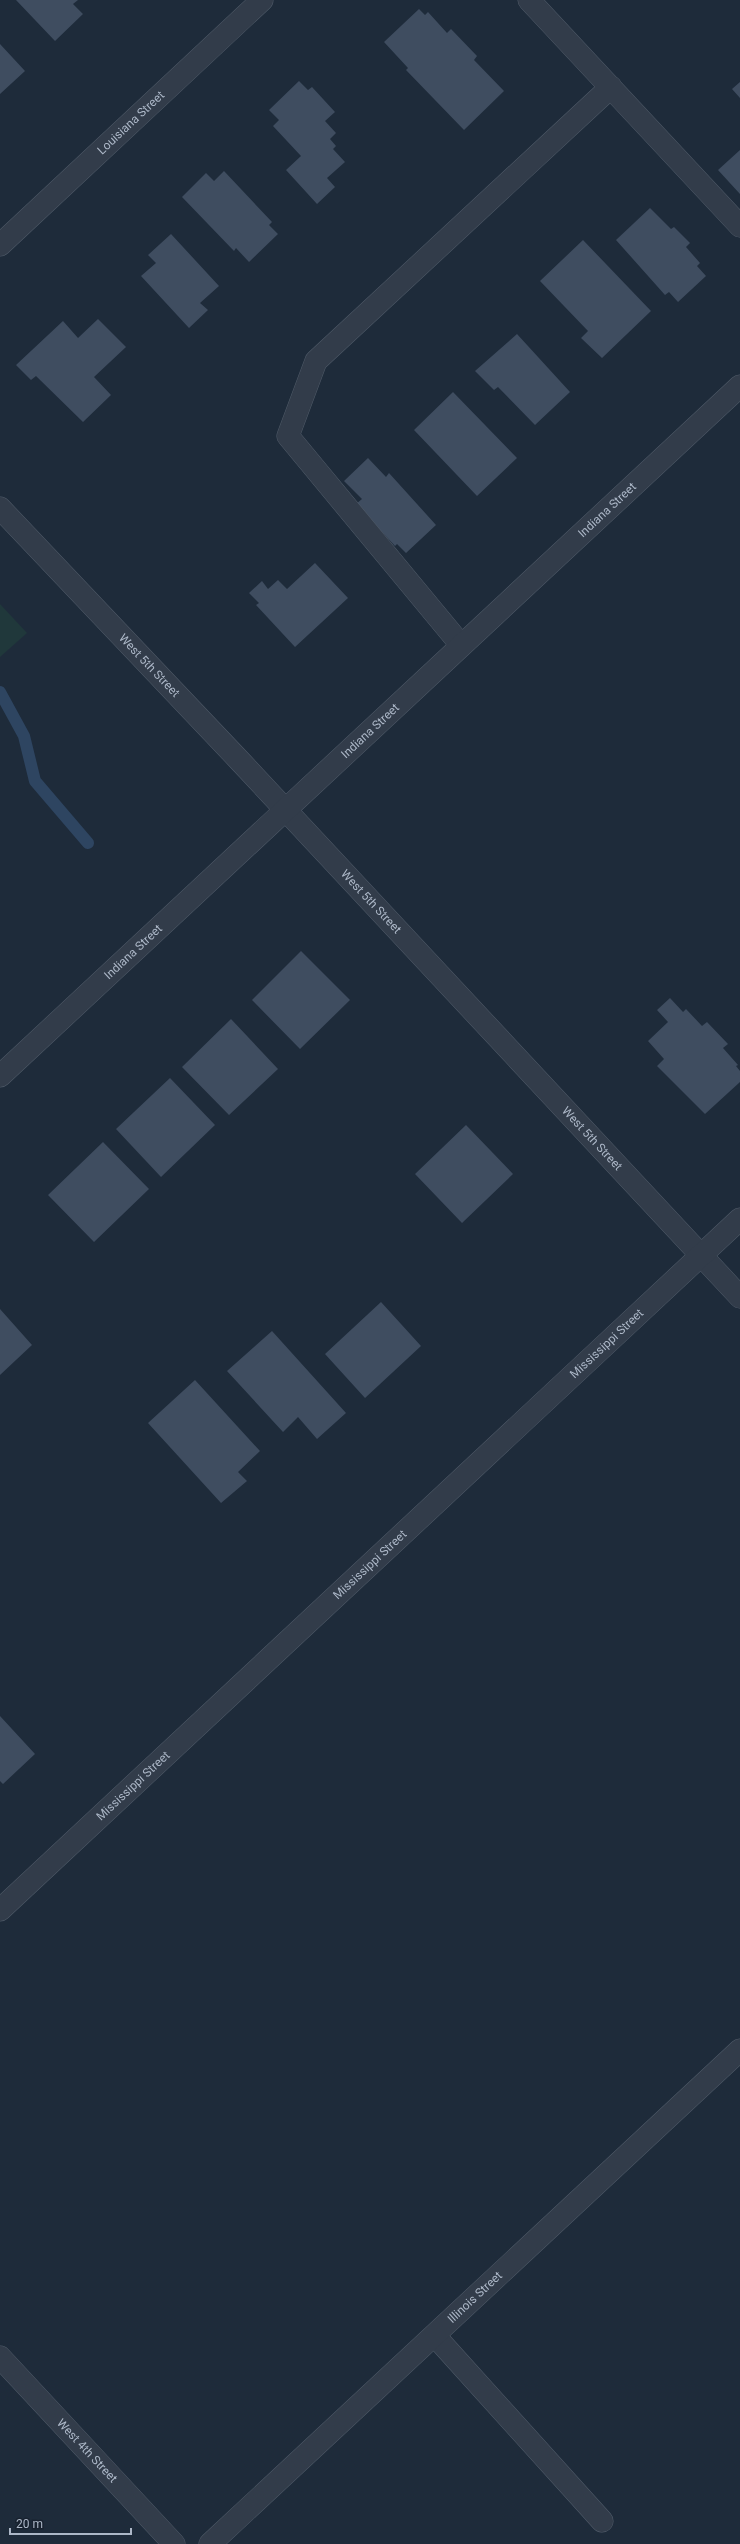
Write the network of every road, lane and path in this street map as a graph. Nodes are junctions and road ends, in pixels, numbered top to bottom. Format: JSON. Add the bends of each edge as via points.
{"nodes":[{"id":1,"x":262,"y":0,"type":"edge"},
{"id":2,"x":529,"y":0,"type":"edge"},
{"id":3,"x":611,"y":87,"type":"junction"},
{"id":4,"x":740,"y":226,"type":"edge"},
{"id":5,"x":0,"y":245,"type":"edge"},
{"id":6,"x":740,"y":386,"type":"edge"},
{"id":7,"x":0,"y":508,"type":"edge"},
{"id":8,"x":461,"y":645,"type":"junction"},
{"id":9,"x":285,"y":809,"type":"junction"},
{"id":10,"x":0,"y":1076,"type":"edge"},
{"id":11,"x":740,"y":1219,"type":"edge"},
{"id":12,"x":701,"y":1255,"type":"junction"},
{"id":13,"x":740,"y":1297,"type":"edge"},
{"id":14,"x":0,"y":1910,"type":"edge"},
{"id":15,"x":740,"y":2050,"type":"edge"},
{"id":16,"x":435,"y":2336,"type":"junction"},
{"id":17,"x":0,"y":2357,"type":"edge"},
{"id":18,"x":602,"y":2521,"type":"dead end"},
{"id":19,"x":174,"y":2544,"type":"edge"},
{"id":20,"x":210,"y":2544,"type":"edge"}],
"edges":[{"from":1,"to":5,"type":"street","name":"Louisiana Street"},
{"from":2,"to":3,"type":"street"},
{"from":3,"to":4,"type":"street"},
{"from":3,"to":8,"type":"street","via":[[316,361],[288,436]]},
{"from":6,"to":8,"type":"street","name":"Indiana Street"},
{"from":7,"to":9,"type":"street","name":"West 5th Street"},
{"from":8,"to":9,"type":"street","name":"Indiana Street"},
{"from":9,"to":10,"type":"street","name":"Indiana Street"},
{"from":9,"to":12,"type":"street","name":"West 5th Street"},
{"from":11,"to":12,"type":"street","name":"Mississippi Street"},
{"from":12,"to":13,"type":"street","name":"West 5th Street"},
{"from":12,"to":14,"type":"street","name":"Mississippi Street"},
{"from":15,"to":16,"type":"street","name":"Illinois Street"},
{"from":16,"to":18,"type":"street"},
{"from":16,"to":20,"type":"street","name":"Illinois Street"},
{"from":17,"to":19,"type":"street","name":"West 4th Street"}]}
